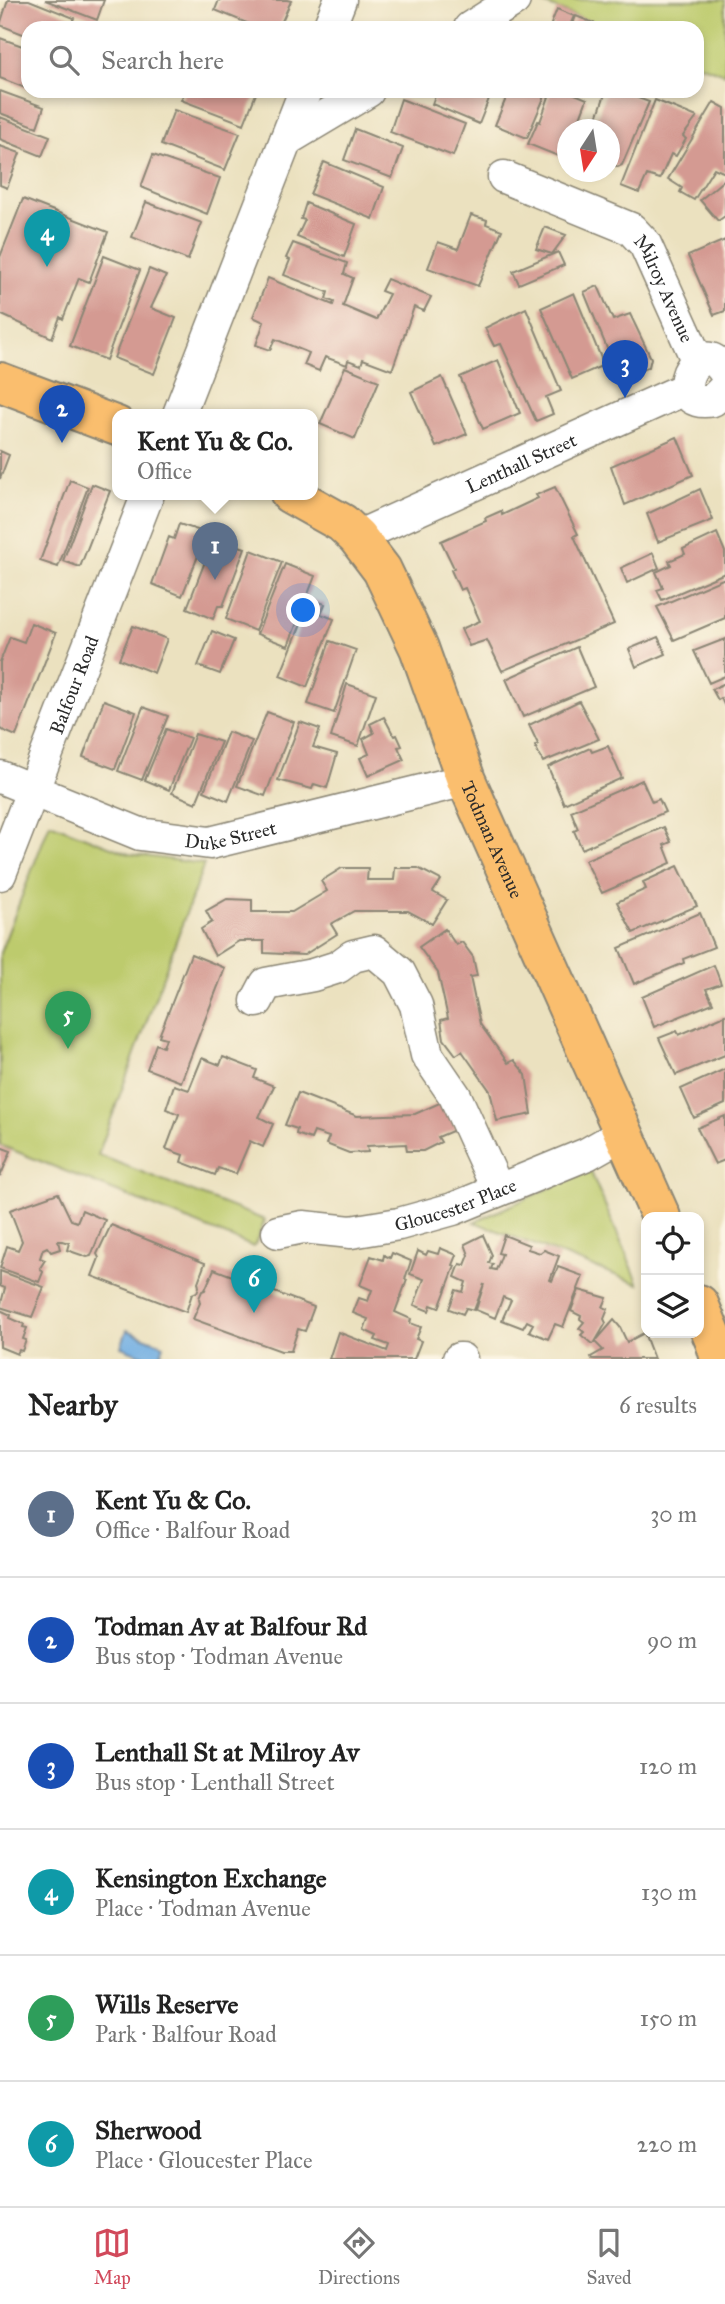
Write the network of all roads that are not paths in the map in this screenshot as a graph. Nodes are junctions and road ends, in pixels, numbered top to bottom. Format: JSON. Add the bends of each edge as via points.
{"nodes":[{"id":1,"x":340,"y":0,"type":"edge"},
{"id":2,"x":513,"y":0,"type":"edge"},
{"id":3,"x":332,"y":21,"type":"edge"},
{"id":4,"x":481,"y":21,"type":"edge"},
{"id":5,"x":302,"y":98,"type":"edge"},
{"id":6,"x":356,"y":98,"type":"edge"},
{"id":7,"x":286,"y":140,"type":"junction"},
{"id":8,"x":504,"y":177,"type":"dead end"},
{"id":9,"x":0,"y":382,"type":"edge"},
{"id":10,"x":712,"y":389,"type":"edge"},
{"id":11,"x":181,"y":409,"type":"edge"},
{"id":12,"x":112,"y":424,"type":"edge"},
{"id":13,"x":146,"y":500,"type":"edge"},
{"id":14,"x":301,"y":500,"type":"edge"},
{"id":15,"x":357,"y":537,"type":"junction"},
{"id":16,"x":0,"y":777,"type":"edge"},
{"id":17,"x":466,"y":780,"type":"junction"},
{"id":18,"x":33,"y":789,"type":"junction"},
{"id":19,"x":0,"y":874,"type":"edge"},
{"id":20,"x":257,"y":1001,"type":"dead end"},
{"id":21,"x":624,"y":1133,"type":"junction"},
{"id":22,"x":498,"y":1189,"type":"junction"},
{"id":23,"x":659,"y":1212,"type":"edge"},
{"id":24,"x":278,"y":1232,"type":"dead end"},
{"id":25,"x":704,"y":1315,"type":"edge"},
{"id":26,"x":720,"y":1351,"type":"edge"}],
"edges":[{"from":1,"to":3,"type":"street"},
{"from":2,"to":4,"type":"street"},
{"from":5,"to":7,"type":"street"},
{"from":6,"to":7,"type":"street"},
{"from":7,"to":11,"type":"street"},
{"from":8,"to":10,"type":"street","name":"Milroy Avenue","via":[[631,229],[645,244]]},
{"from":9,"to":12,"type":"main road"},
{"from":10,"to":15,"type":"street","name":"Lenthall Street"},
{"from":13,"to":18,"type":"street","name":"Balfour Road"},
{"from":14,"to":15,"type":"main road","name":"Todman Avenue"},
{"from":15,"to":17,"type":"main road","name":"Todman Avenue","via":[[382,570],[419,648]]},
{"from":16,"to":18,"type":"street","name":"Duke Street"},
{"from":17,"to":18,"type":"street","name":"Duke Street","via":[[210,843],[140,834]]},
{"from":17,"to":21,"type":"main road","name":"Todman Avenue"},
{"from":18,"to":19,"type":"street","name":"Balfour Road"},
{"from":20,"to":22,"type":"street","via":[[266,984],[313,975],[374,951],[399,972],[416,1005],[427,1055],[455,1096]]},
{"from":21,"to":22,"type":"street","name":"Gloucester Place","via":[[587,1154]]},
{"from":21,"to":23,"type":"main road","name":"Todman Avenue"},
{"from":22,"to":24,"type":"street","name":"Gloucester Place","via":[[453,1209],[399,1224],[351,1232],[303,1227]]},
{"from":25,"to":26,"type":"main road"}]}
